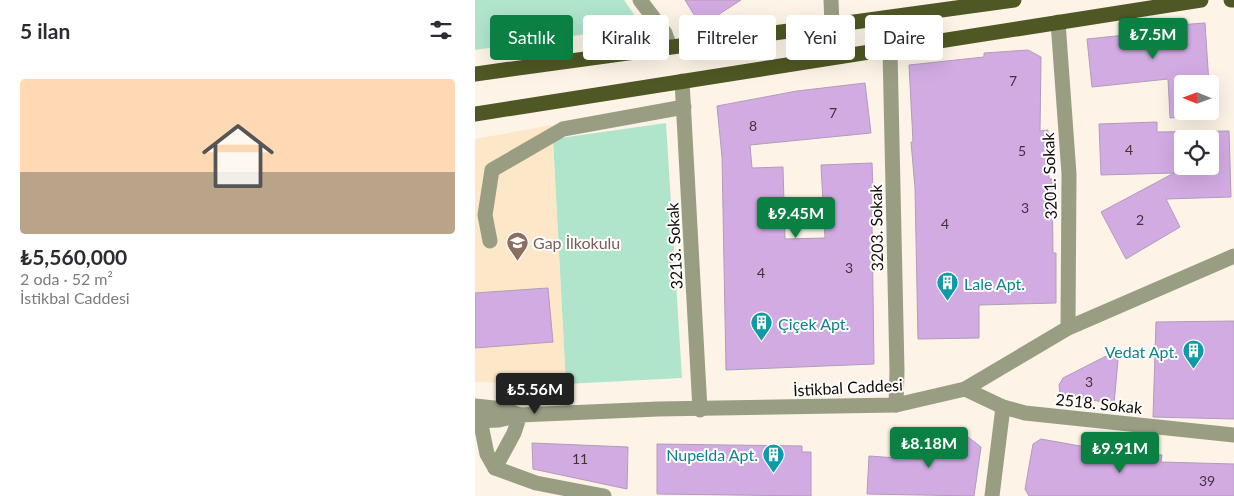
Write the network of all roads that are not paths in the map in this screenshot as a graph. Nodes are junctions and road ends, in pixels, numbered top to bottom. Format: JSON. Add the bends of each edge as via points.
{"nodes":[{"id":1,"x":640,"y":0,"type":"edge"},
{"id":2,"x":831,"y":0,"type":"edge"},
{"id":3,"x":1014,"y":0,"type":"edge"},
{"id":4,"x":1201,"y":0,"type":"edge"},
{"id":5,"x":832,"y":15,"type":"edge"},
{"id":6,"x":855,"y":22,"type":"edge"},
{"id":7,"x":1058,"y":22,"type":"junction"},
{"id":8,"x":786,"y":31,"type":"edge"},
{"id":9,"x":943,"y":41,"type":"edge"},
{"id":10,"x":670,"y":47,"type":"junction"},
{"id":11,"x":865,"y":54,"type":"edge"},
{"id":12,"x":890,"y":60,"type":"edge"},
{"id":13,"x":475,"y":74,"type":"edge"},
{"id":14,"x":682,"y":81,"type":"junction"},
{"id":15,"x":684,"y":107,"type":"junction"},
{"id":16,"x":475,"y":114,"type":"edge"},
{"id":17,"x":490,"y":241,"type":"dead end"},
{"id":18,"x":1234,"y":256,"type":"edge"},
{"id":19,"x":1068,"y":328,"type":"junction"},
{"id":20,"x":965,"y":389,"type":"junction"},
{"id":21,"x":896,"y":405,"type":"junction"},
{"id":22,"x":1003,"y":407,"type":"junction"},
{"id":23,"x":700,"y":410,"type":"junction"},
{"id":24,"x":520,"y":415,"type":"junction"},
{"id":25,"x":477,"y":416,"type":"edge"},
{"id":26,"x":1234,"y":435,"type":"edge"},
{"id":27,"x":495,"y":468,"type":"junction"},
{"id":28,"x":535,"y":490,"type":"edge"},
{"id":29,"x":604,"y":496,"type":"edge"},
{"id":30,"x":991,"y":496,"type":"edge"}],
"edges":[{"from":1,"to":10,"type":"street","via":[[665,33]]},
{"from":2,"to":5,"type":"street"},
{"from":3,"to":6,"type":"main road"},
{"from":4,"to":7,"type":"main road"},
{"from":7,"to":9,"type":"main road"},
{"from":7,"to":19,"type":"street","name":"3201. Sokak","via":[[1069,174]]},
{"from":8,"to":10,"type":"main road"},
{"from":10,"to":13,"type":"main road"},
{"from":11,"to":14,"type":"main road"},
{"from":12,"to":21,"type":"street","name":"3203. Sokak"},
{"from":14,"to":15,"type":"street","name":"3213. Sokak"},
{"from":14,"to":16,"type":"main road"},
{"from":15,"to":17,"type":"street","via":[[563,129],[492,170],[485,215]]},
{"from":15,"to":23,"type":"street","name":"3213. Sokak"},
{"from":18,"to":19,"type":"street","name":"İstikbal Caddesi"},
{"from":19,"to":20,"type":"street","name":"İstikbal Caddesi"},
{"from":20,"to":21,"type":"street","name":"İstikbal Caddesi"},
{"from":20,"to":22,"type":"street","name":"2518. Sokak"},
{"from":21,"to":23,"type":"street","name":"İstikbal Caddesi"},
{"from":22,"to":26,"type":"street","name":"2518. Sokak","via":[[1025,413]]},
{"from":22,"to":30,"type":"street"},
{"from":23,"to":24,"type":"street","name":"İstikbal Caddesi"},
{"from":24,"to":25,"type":"street","name":"İstikbal Caddesi","via":[[499,420]]},
{"from":24,"to":27,"type":"street"},
{"from":25,"to":27,"type":"street","via":[[487,454]]},
{"from":27,"to":28,"type":"street"},
{"from":28,"to":29,"type":"street"}]}
